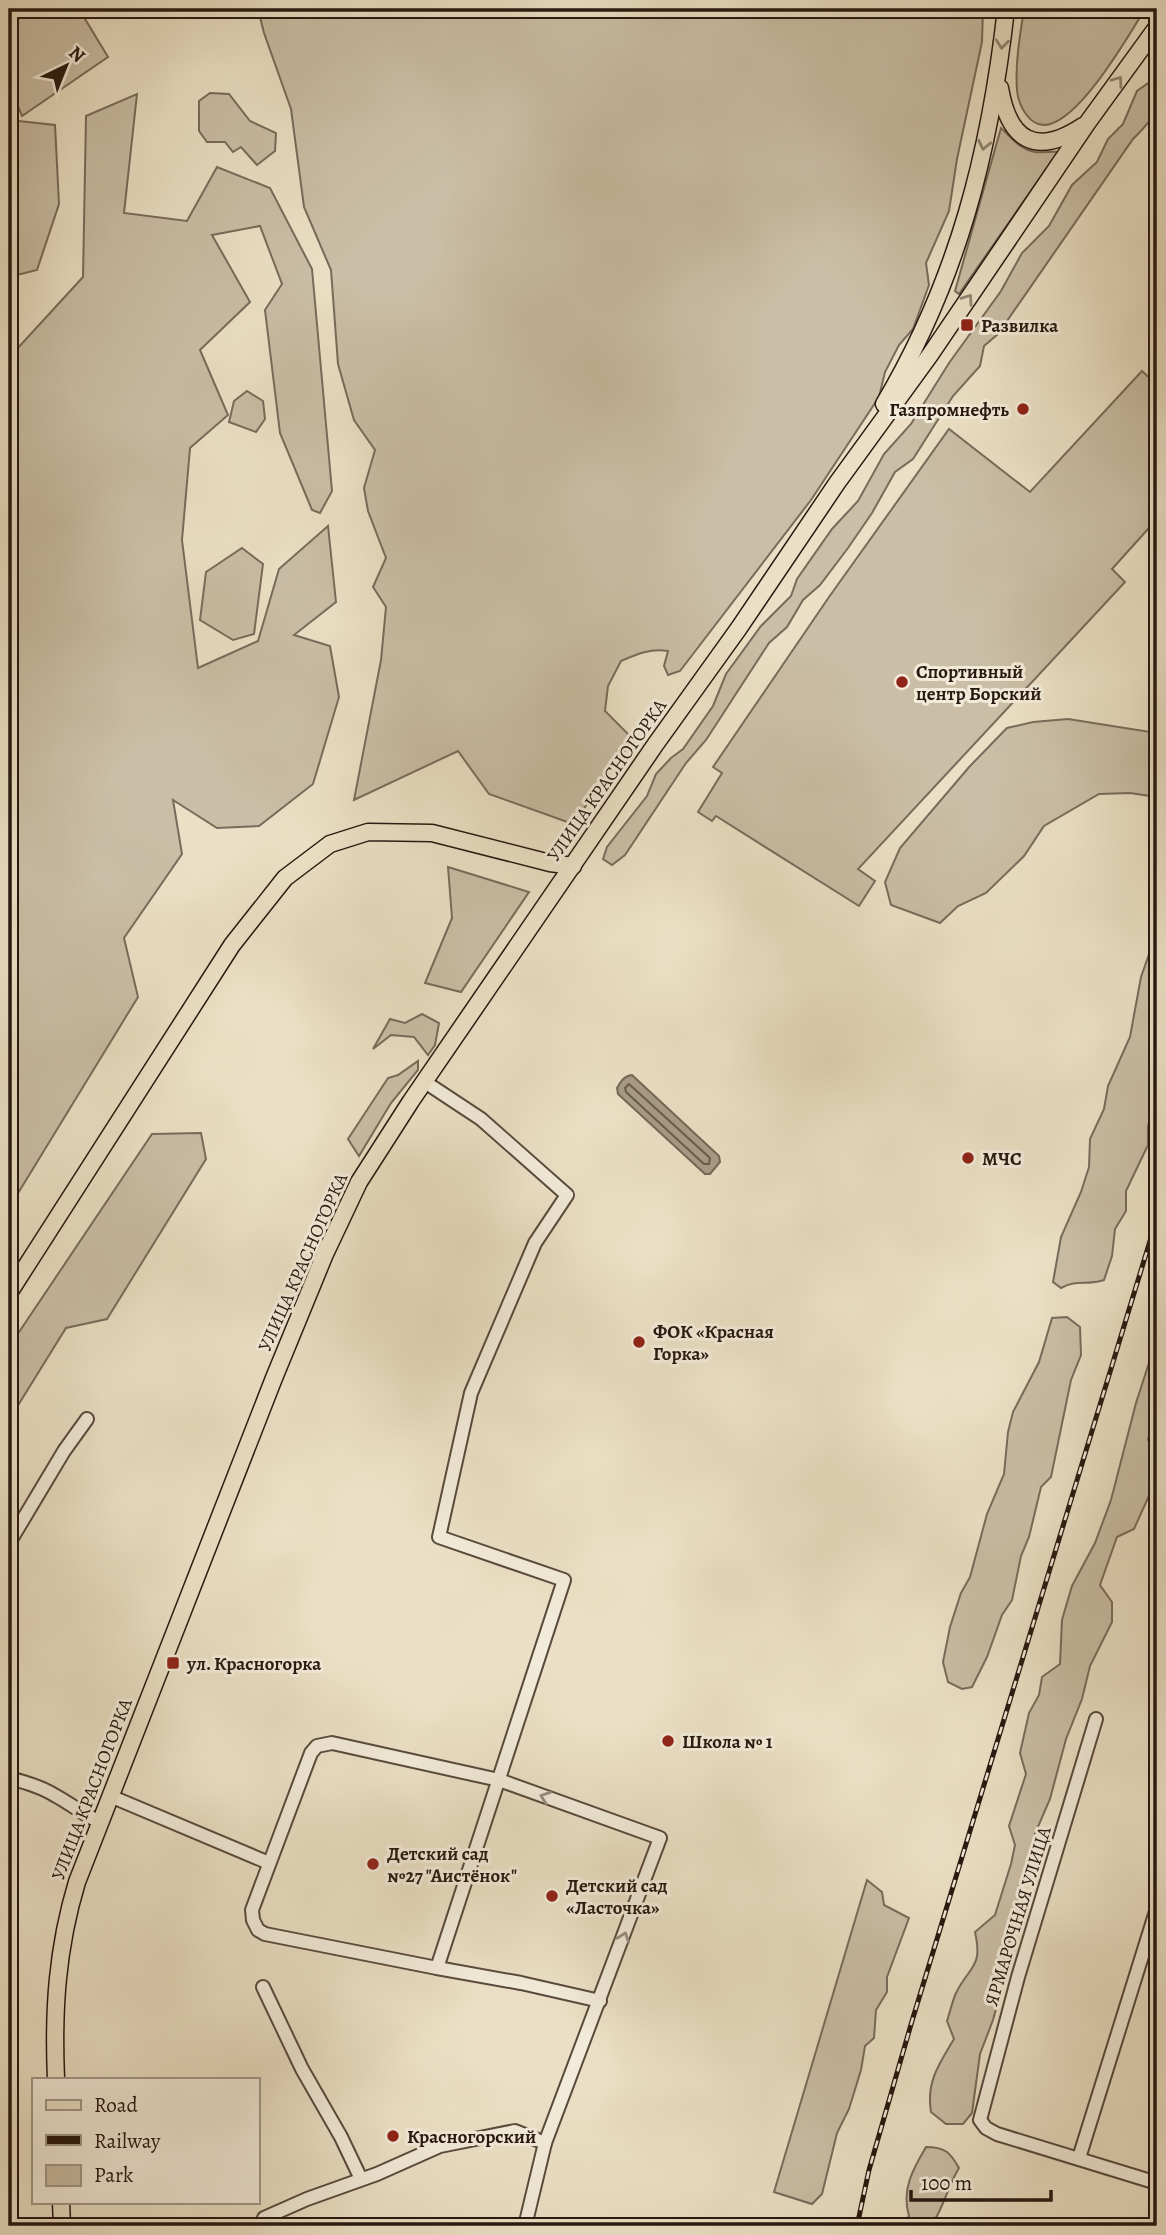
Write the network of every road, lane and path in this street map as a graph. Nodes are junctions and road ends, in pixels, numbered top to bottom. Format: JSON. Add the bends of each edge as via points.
{"nodes":[{"id":1,"x":1006,"y":9,"type":"edge"},
{"id":2,"x":1157,"y":18,"type":"edge"},
{"id":3,"x":1153,"y":33,"type":"edge"},
{"id":4,"x":998,"y":78,"type":"junction"},
{"id":5,"x":1088,"y":122,"type":"junction"},
{"id":6,"x":837,"y":483,"type":"junction"},
{"id":7,"x":573,"y":866,"type":"junction"},
{"id":8,"x":425,"y":1082,"type":"junction"},
{"id":9,"x":9,"y":1293,"type":"edge"},
{"id":10,"x":87,"y":1419,"type":"dead end"},
{"id":11,"x":9,"y":1543,"type":"edge"},
{"id":12,"x":1096,"y":1719,"type":"dead end"},
{"id":13,"x":9,"y":1778,"type":"edge"},
{"id":14,"x":499,"y":1780,"type":"junction"},
{"id":15,"x":110,"y":1796,"type":"junction"},
{"id":16,"x":100,"y":1822,"type":"junction"},
{"id":17,"x":269,"y":1863,"type":"junction"},
{"id":18,"x":1157,"y":1908,"type":"edge"},
{"id":19,"x":437,"y":1968,"type":"junction"},
{"id":20,"x":263,"y":1987,"type":"dead end"},
{"id":21,"x":600,"y":2001,"type":"junction"},
{"id":22,"x":55,"y":2078,"type":"edge"},
{"id":23,"x":545,"y":2143,"type":"junction"},
{"id":24,"x":1079,"y":2158,"type":"junction"},
{"id":25,"x":361,"y":2179,"type":"junction"},
{"id":26,"x":1157,"y":2183,"type":"edge"},
{"id":27,"x":61,"y":2204,"type":"edge"},
{"id":28,"x":62,"y":2226,"type":"edge"},
{"id":29,"x":268,"y":2226,"type":"edge"},
{"id":30,"x":525,"y":2226,"type":"edge"}],
"edges":[{"from":1,"to":4,"type":"main road","one_way":true},
{"from":2,"to":3,"type":"main road"},
{"from":5,"to":3,"type":"main road","one_way":true},
{"from":4,"to":5,"type":"main road","via":[[1010,122],[1030,139],[1055,141]]},
{"from":4,"to":6,"type":"main road","one_way":true,"via":[[978,174],[937,297],[906,367]]},
{"from":6,"to":5,"type":"main road","one_way":true},
{"from":6,"to":7,"type":"main road","name":"УЛИЦА КРАСНОГОРКА"},
{"from":7,"to":8,"type":"main road","name":"УЛИЦА КРАСНОГОРКА"},
{"from":7,"to":9,"type":"main road","via":[[432,833],[403,831],[368,832],[333,842],[294,871],[232,946]]},
{"from":8,"to":14,"type":"street","via":[[489,1125],[567,1195],[535,1244],[471,1393],[439,1537],[564,1580]]},
{"from":8,"to":15,"type":"main road","name":"УЛИЦА КРАСНОГОРКА","via":[[359,1182],[324,1254]]},
{"from":10,"to":11,"type":"street"},
{"from":12,"to":24,"type":"street","name":"ЯРМАРОЧНАЯ УЛИЦА","via":[[980,2114],[982,2125],[997,2134]]},
{"from":13,"to":16,"type":"street","via":[[47,1791]]},
{"from":14,"to":17,"type":"street","via":[[324,1743],[311,1753]]},
{"from":14,"to":19,"type":"street"},
{"from":21,"to":14,"type":"street","one_way":true,"via":[[660,1838]]},
{"from":15,"to":16,"type":"main road","name":"УЛИЦА КРАСНОГОРКА"},
{"from":15,"to":17,"type":"street"},
{"from":16,"to":22,"type":"main road","name":"УЛИЦА КРАСНОГОРКА","via":[[76,1882],[60,1947]]},
{"from":17,"to":19,"type":"street","via":[[252,1910],[258,1930]]},
{"from":18,"to":24,"type":"street"},
{"from":19,"to":21,"type":"street"},
{"from":20,"to":25,"type":"street"},
{"from":21,"to":23,"type":"street"},
{"from":23,"to":25,"type":"street","via":[[515,2131],[440,2146]]},
{"from":23,"to":30,"type":"street"},
{"from":24,"to":26,"type":"street"},
{"from":25,"to":29,"type":"street","via":[[264,2218]]},
{"from":27,"to":28,"type":"main road"}]}
